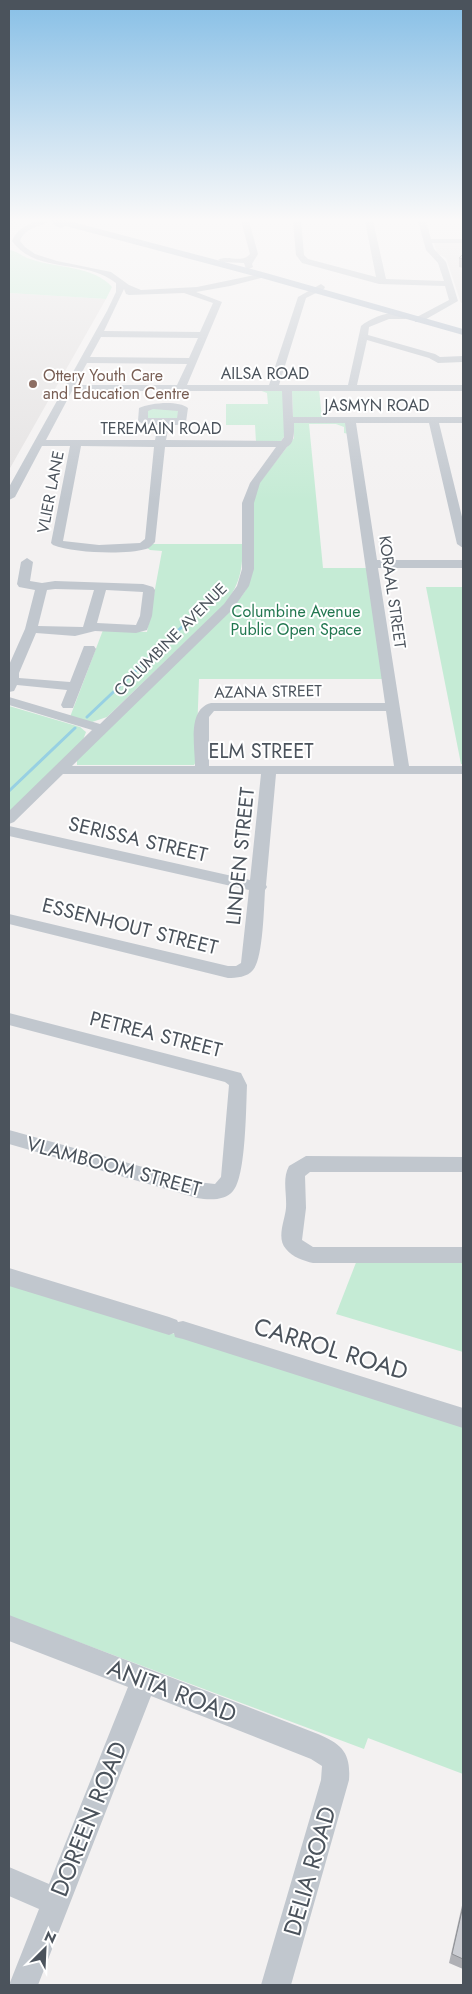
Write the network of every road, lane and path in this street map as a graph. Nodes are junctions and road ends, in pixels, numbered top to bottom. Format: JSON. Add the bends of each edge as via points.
{"nodes":[{"id":1,"x":107,"y":314,"type":"edge"},
{"id":2,"x":213,"y":314,"type":"edge"},
{"id":3,"x":297,"y":314,"type":"edge"},
{"id":4,"x":383,"y":314,"type":"edge"},
{"id":5,"x":398,"y":314,"type":"edge"},
{"id":6,"x":408,"y":314,"type":"edge"},
{"id":7,"x":430,"y":314,"type":"edge"},
{"id":8,"x":405,"y":316,"type":"junction"},
{"id":9,"x":380,"y":318,"type":"junction"},
{"id":10,"x":422,"y":318,"type":"junction"},
{"id":11,"x":463,"y":327,"type":"edge"},
{"id":12,"x":463,"y":332,"type":"edge"},
{"id":13,"x":98,"y":334,"type":"junction"},
{"id":14,"x":204,"y":335,"type":"junction"},
{"id":15,"x":362,"y":336,"type":"junction"},
{"id":16,"x":83,"y":360,"type":"junction"},
{"id":17,"x":463,"y":360,"type":"edge"},
{"id":18,"x":194,"y":361,"type":"junction"},
{"id":19,"x":440,"y":369,"type":"junction"},
{"id":20,"x":68,"y":388,"type":"junction"},
{"id":21,"x":181,"y":388,"type":"junction"},
{"id":22,"x":273,"y":388,"type":"junction"},
{"id":23,"x":287,"y":388,"type":"junction"},
{"id":24,"x":352,"y":388,"type":"junction"},
{"id":25,"x":446,"y":388,"type":"junction"},
{"id":26,"x":463,"y":388,"type":"edge"},
{"id":27,"x":290,"y":420,"type":"junction"},
{"id":28,"x":350,"y":420,"type":"junction"},
{"id":29,"x":433,"y":420,"type":"junction"},
{"id":30,"x":463,"y":420,"type":"edge"},
{"id":31,"x":164,"y":422,"type":"dead end"},
{"id":32,"x":37,"y":443,"type":"junction"},
{"id":33,"x":76,"y":443,"type":"junction"},
{"id":34,"x":160,"y":443,"type":"junction"},
{"id":35,"x":286,"y":444,"type":"junction"},
{"id":36,"x":9,"y":497,"type":"edge"},
{"id":37,"x":463,"y":544,"type":"edge"},
{"id":38,"x":372,"y":564,"type":"junction"},
{"id":39,"x":463,"y":564,"type":"edge"},
{"id":40,"x":23,"y":565,"type":"dead end"},
{"id":41,"x":102,"y":586,"type":"junction"},
{"id":42,"x":41,"y":591,"type":"junction"},
{"id":43,"x":91,"y":627,"type":"junction"},
{"id":44,"x":31,"y":629,"type":"junction"},
{"id":45,"x":89,"y":649,"type":"dead end"},
{"id":46,"x":11,"y":679,"type":"edge"},
{"id":47,"x":75,"y":687,"type":"junction"},
{"id":48,"x":9,"y":701,"type":"edge"},
{"id":49,"x":393,"y":708,"type":"junction"},
{"id":50,"x":64,"y":710,"type":"junction"},
{"id":51,"x":103,"y":729,"type":"junction"},
{"id":52,"x":59,"y":770,"type":"junction"},
{"id":53,"x":402,"y":770,"type":"junction"},
{"id":54,"x":463,"y":770,"type":"edge"},
{"id":55,"x":202,"y":771,"type":"junction"},
{"id":56,"x":269,"y":771,"type":"junction"},
{"id":57,"x":9,"y":819,"type":"edge"},
{"id":58,"x":9,"y":831,"type":"edge"},
{"id":59,"x":259,"y":887,"type":"junction"},
{"id":60,"x":9,"y":919,"type":"edge"},
{"id":61,"x":242,"y":971,"type":"joint"},
{"id":62,"x":9,"y":1019,"type":"edge"},
{"id":63,"x":9,"y":1137,"type":"edge"},
{"id":64,"x":463,"y":1164,"type":"edge"},
{"id":65,"x":220,"y":1191,"type":"joint"},
{"id":66,"x":463,"y":1255,"type":"edge"},
{"id":67,"x":9,"y":1277,"type":"edge"},
{"id":68,"x":463,"y":1418,"type":"edge"},
{"id":69,"x":9,"y":1628,"type":"edge"},
{"id":70,"x":144,"y":1680,"type":"junction"},
{"id":71,"x":332,"y":1757,"type":"joint"},
{"id":72,"x":9,"y":1881,"type":"edge"},
{"id":73,"x":56,"y":1902,"type":"junction"},
{"id":74,"x":22,"y":1985,"type":"edge"},
{"id":75,"x":276,"y":1985,"type":"edge"}],
"edges":[{"from":1,"to":13,"type":"street"},
{"from":2,"to":14,"type":"street"},
{"from":3,"to":22,"type":"street"},
{"from":4,"to":9,"type":"street"},
{"from":5,"to":8,"type":"main road"},
{"from":6,"to":10,"type":"main road"},
{"from":7,"to":10,"type":"street"},
{"from":8,"to":9,"type":"street"},
{"from":8,"to":10,"type":"main road"},
{"from":9,"to":15,"type":"street","via":[[365,325]]},
{"from":10,"to":11,"type":"main road"},
{"from":10,"to":12,"type":"main road"},
{"from":13,"to":14,"type":"street"},
{"from":13,"to":16,"type":"street"},
{"from":14,"to":18,"type":"street"},
{"from":15,"to":19,"type":"street","via":[[432,356]]},
{"from":15,"to":24,"type":"street"},
{"from":16,"to":18,"type":"street"},
{"from":16,"to":20,"type":"street"},
{"from":17,"to":19,"type":"street"},
{"from":18,"to":21,"type":"street"},
{"from":19,"to":25,"type":"street"},
{"from":20,"to":21,"type":"street","name":"AILSA ROAD"},
{"from":20,"to":32,"type":"street"},
{"from":21,"to":22,"type":"street","name":"AILSA ROAD"},
{"from":22,"to":23,"type":"street","name":"AILSA ROAD"},
{"from":23,"to":24,"type":"street","name":"AILSA ROAD"},
{"from":23,"to":27,"type":"street"},
{"from":24,"to":25,"type":"street","name":"AILSA ROAD"},
{"from":25,"to":26,"type":"street","name":"AILSA ROAD"},
{"from":27,"to":28,"type":"street","name":"JASMYN ROAD"},
{"from":27,"to":35,"type":"street","via":[[290,437]]},
{"from":28,"to":29,"type":"street","name":"JASMYN ROAD"},
{"from":28,"to":38,"type":"street","name":"KORAAL STREET"},
{"from":29,"to":30,"type":"street","name":"JASMYN ROAD"},
{"from":29,"to":37,"type":"street"},
{"from":31,"to":34,"type":"street"},
{"from":32,"to":33,"type":"street","name":"TEREMAIN ROAD"},
{"from":32,"to":36,"type":"street"},
{"from":33,"to":34,"type":"street","name":"TEREMAIN ROAD"},
{"from":33,"to":34,"type":"street","name":"VLIER LANE","via":[[56,540],[59,545],[77,547],[137,547],[147,545],[152,535]]},
{"from":34,"to":35,"type":"street","name":"TEREMAIN ROAD"},
{"from":35,"to":51,"type":"street","name":"COLUMBINE AVENUE","via":[[261,474],[250,494],[248,569],[238,595]]},
{"from":38,"to":39,"type":"street"},
{"from":38,"to":49,"type":"street","name":"KORAAL STREET"},
{"from":40,"to":42,"type":"street","via":[[23,584]]},
{"from":41,"to":42,"type":"street","via":[[50,585]]},
{"from":41,"to":43,"type":"street"},
{"from":41,"to":43,"type":"street","via":[[149,590],[144,624],[136,629]]},
{"from":42,"to":44,"type":"street"},
{"from":43,"to":44,"type":"street","via":[[83,632]]},
{"from":44,"to":46,"type":"street"},
{"from":45,"to":47,"type":"street"},
{"from":46,"to":47,"type":"street"},
{"from":47,"to":50,"type":"street"},
{"from":48,"to":50,"type":"street"},
{"from":49,"to":53,"type":"street","name":"KORAAL STREET"},
{"from":49,"to":55,"type":"street","name":"AZANA STREET","via":[[211,707],[202,717]]},
{"from":50,"to":51,"type":"street"},
{"from":51,"to":52,"type":"street","name":"COLUMBINE AVENUE"},
{"from":52,"to":55,"type":"street","name":"ELM STREET"},
{"from":52,"to":57,"type":"street","name":"COLUMBINE AVENUE"},
{"from":53,"to":54,"type":"street","name":"ELM STREET"},
{"from":53,"to":56,"type":"street","name":"ELM STREET"},
{"from":55,"to":56,"type":"street","name":"ELM STREET"},
{"from":56,"to":59,"type":"street","name":"LINDEN STREET"},
{"from":58,"to":59,"type":"street","name":"SERISSA STREET"},
{"from":59,"to":61,"type":"street","name":"LINDEN STREET","via":[[250,964]]},
{"from":60,"to":61,"type":"street","name":"ESSENHOUT STREET","via":[[228,972]]},
{"from":62,"to":65,"type":"street","name":"PETREA STREET","via":[[234,1078],[238,1085],[231,1178]]},
{"from":63,"to":65,"type":"street","name":"VLAMBOOM STREET","via":[[197,1190]]},
{"from":64,"to":66,"type":"street","via":[[306,1164],[296,1171],[294,1177],[297,1206],[291,1231],[293,1244],[313,1254]]},
{"from":67,"to":68,"type":"street","name":"CARROL ROAD"},
{"from":69,"to":70,"type":"street","name":"ANITA ROAD"},
{"from":70,"to":71,"type":"street","name":"ANITA ROAD","via":[[318,1748]]},
{"from":70,"to":73,"type":"street","name":"DOREEN ROAD"},
{"from":71,"to":75,"type":"street","name":"DELIA ROAD","via":[[337,1763],[335,1780]]},
{"from":72,"to":73,"type":"street"},
{"from":73,"to":74,"type":"street","name":"DOREEN ROAD"}]}
